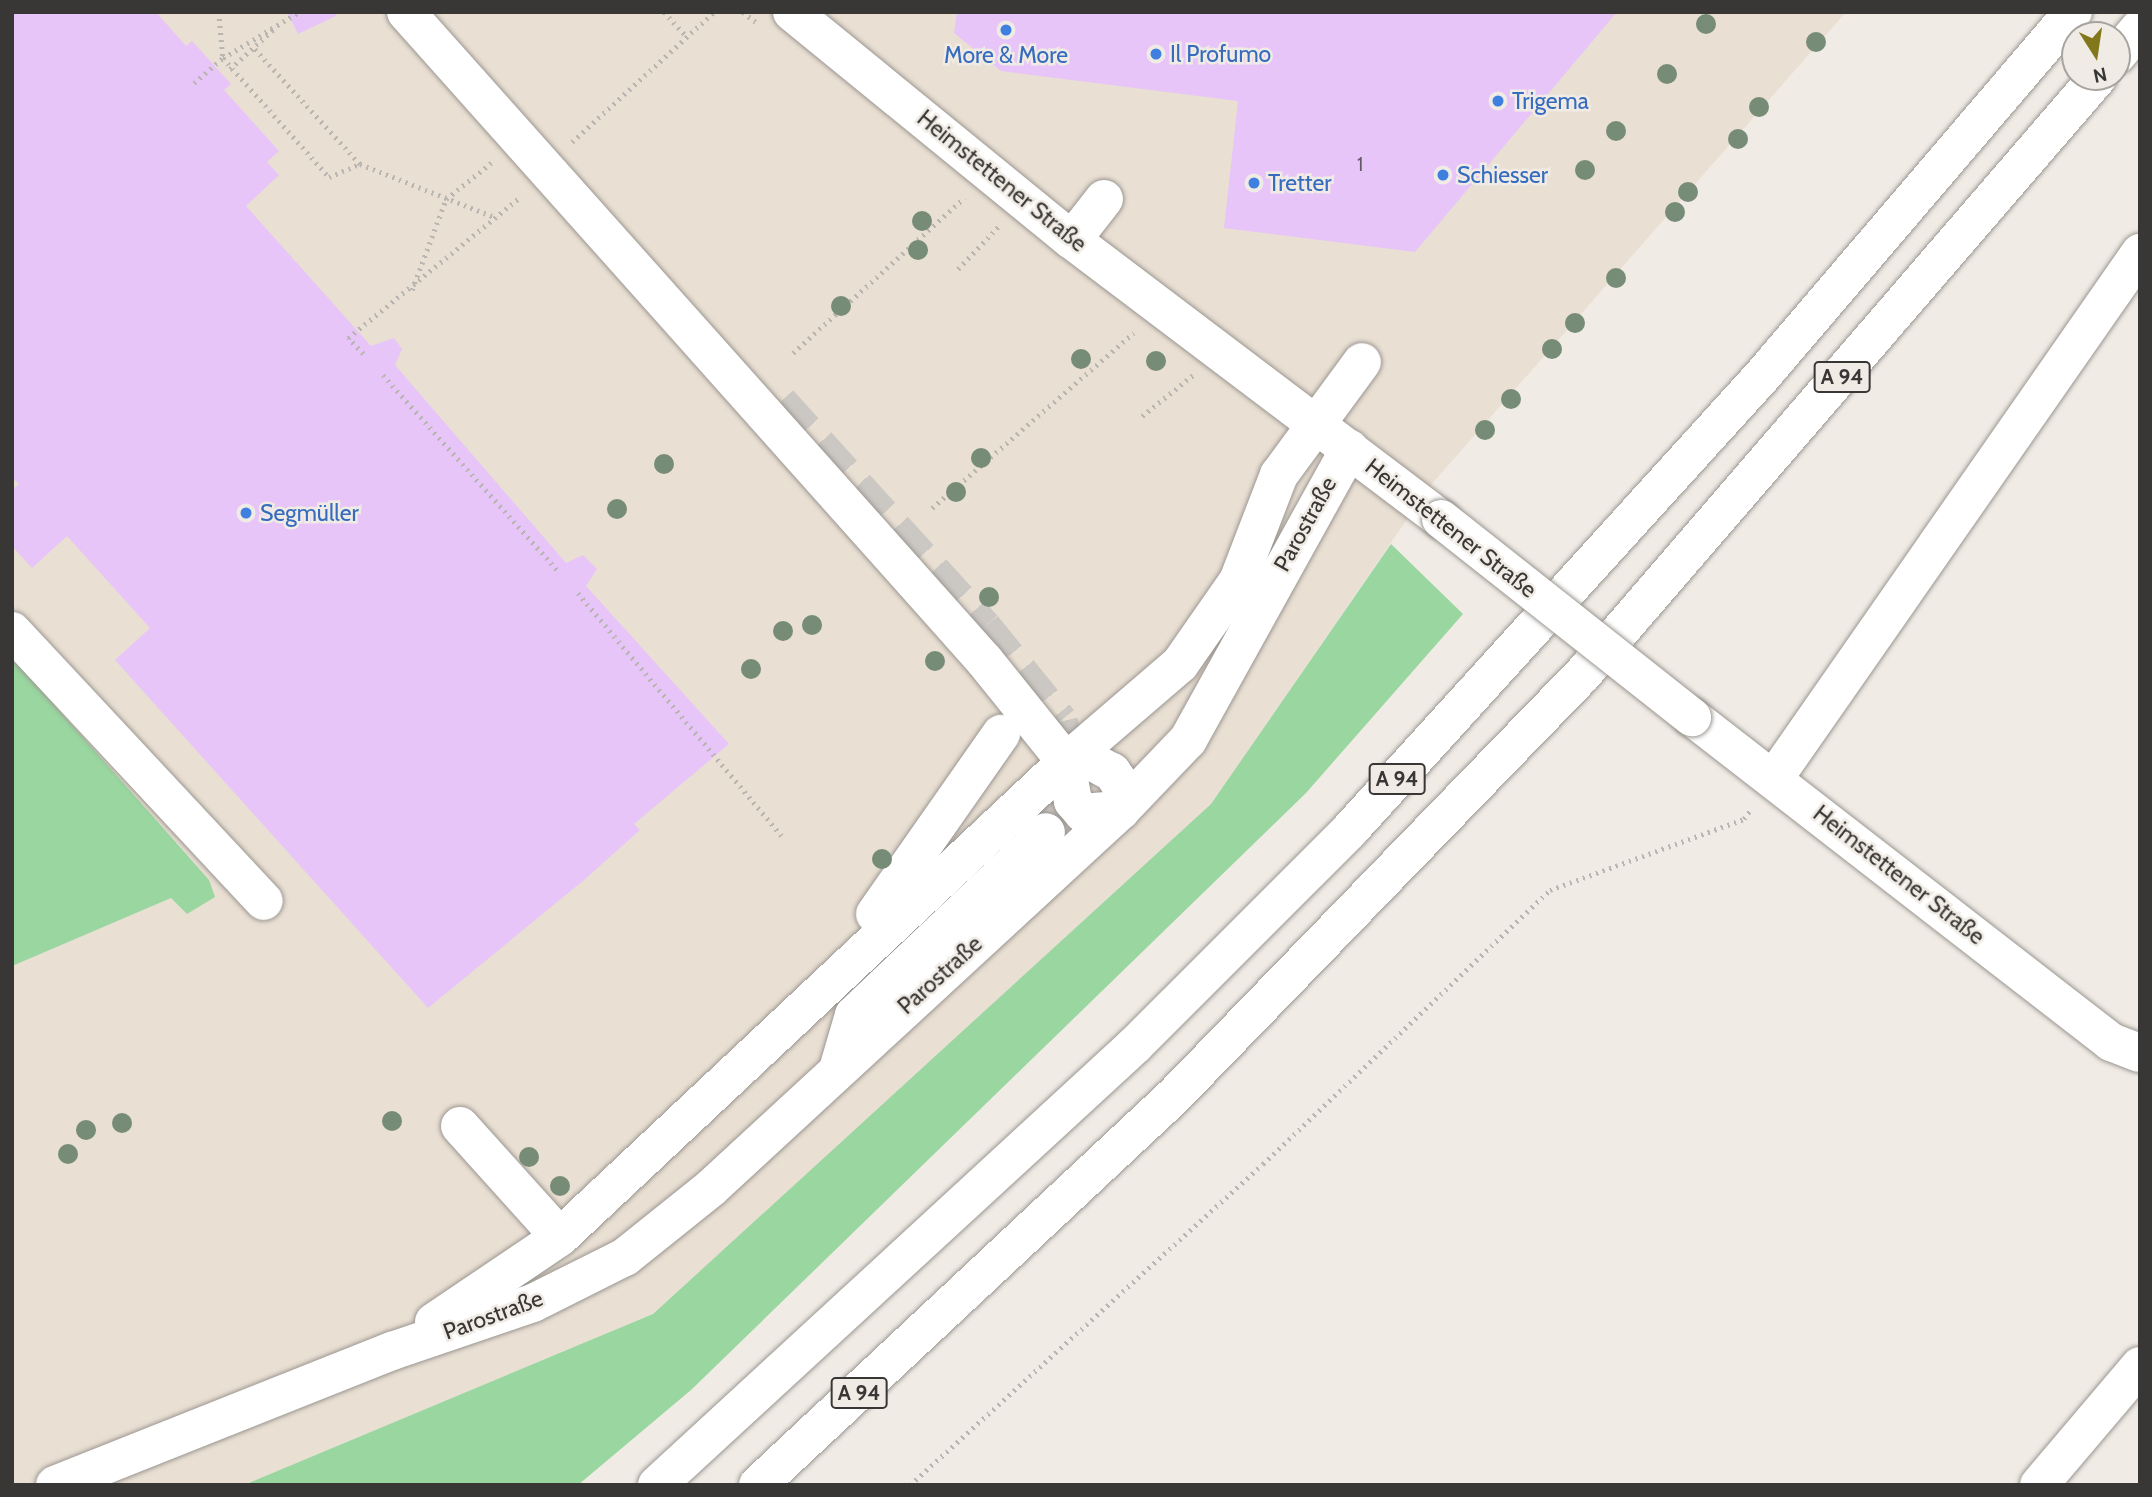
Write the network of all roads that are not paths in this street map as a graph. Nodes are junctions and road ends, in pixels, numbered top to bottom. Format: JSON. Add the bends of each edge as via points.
{"nodes":[{"id":1,"x":406,"y":12,"type":"edge"},
{"id":2,"x":792,"y":12,"type":"edge"},
{"id":3,"x":2073,"y":12,"type":"edge"},
{"id":4,"x":2086,"y":91,"type":"edge"},
{"id":5,"x":1104,"y":199,"type":"dead end"},
{"id":6,"x":1072,"y":240,"type":"junction"},
{"id":7,"x":2140,"y":253,"type":"edge"},
{"id":8,"x":1362,"y":362,"type":"dead end"},
{"id":9,"x":1313,"y":424,"type":"junction"},
{"id":10,"x":1349,"y":449,"type":"junction"},
{"id":11,"x":12,"y":631,"type":"edge"},
{"id":12,"x":1001,"y":734,"type":"dead end"},
{"id":13,"x":1056,"y":748,"type":"junction"},
{"id":14,"x":1775,"y":778,"type":"junction"},
{"id":15,"x":1122,"y":810,"type":"junction"},
{"id":16,"x":1046,"y":832,"type":"tunnel mouth"},
{"id":17,"x":264,"y":901,"type":"dead end"},
{"id":18,"x":854,"y":960,"type":"junction"},
{"id":19,"x":2125,"y":1047,"type":"edge"},
{"id":20,"x":839,"y":1066,"type":"junction"},
{"id":21,"x":2140,"y":1084,"type":"edge"},
{"id":22,"x":460,"y":1126,"type":"dead end"},
{"id":23,"x":560,"y":1237,"type":"junction"},
{"id":24,"x":392,"y":1350,"type":"junction"},
{"id":25,"x":2140,"y":1366,"type":"edge"},
{"id":26,"x":55,"y":1485,"type":"edge"},
{"id":27,"x":657,"y":1485,"type":"edge"},
{"id":28,"x":758,"y":1485,"type":"edge"},
{"id":29,"x":2039,"y":1485,"type":"edge"}],
"edges":[{"from":1,"to":13,"type":"main road"},
{"from":2,"to":6,"type":"main road","name":"Heimstettener Straße"},
{"from":3,"to":27,"type":"main road","number":"A 94","via":[[1763,375],[1349,831],[1135,1045]]},
{"from":4,"to":28,"type":"main road","number":"A 94","via":[[1573,684],[1174,1096]]},
{"from":5,"to":6,"type":"main road"},
{"from":6,"to":9,"type":"main road","name":"Heimstettener Straße"},
{"from":7,"to":14,"type":"main road"},
{"from":8,"to":9,"type":"main road","name":"Parostraße"},
{"from":9,"to":10,"type":"main road","name":"Heimstettener Straße"},
{"from":9,"to":13,"type":"main road","name":"Parostraße","via":[[1279,475],[1214,622],[1180,664]]},
{"from":10,"to":14,"type":"main road","name":"Heimstettener Straße","bridge":true},
{"from":10,"to":15,"type":"main road","name":"Parostraße","via":[[1188,740]]},
{"from":11,"to":17,"type":"main road"},
{"from":12,"to":18,"type":"main road","via":[[864,927]]},
{"from":13,"to":15,"type":"main road","via":[[1112,772],[1122,787]]},
{"from":13,"to":18,"type":"main road","name":"Parostraße"},
{"from":14,"to":19,"type":"main road","name":"Heimstettener Straße"},
{"from":15,"to":20,"type":"main road","name":"Parostraße"},
{"from":16,"to":20,"type":"main road","via":[[853,1015]]},
{"from":18,"to":23,"type":"main road","name":"Parostraße"},
{"from":19,"to":21,"type":"main road","name":"Heimstettener Straße"},
{"from":20,"to":24,"type":"main road","name":"Parostraße","via":[[711,1188],[625,1257],[533,1303]]},
{"from":22,"to":23,"type":"main road"},
{"from":23,"to":24,"type":"main road","name":"Parostraße"},
{"from":24,"to":26,"type":"main road","name":"Parostraße"},
{"from":25,"to":29,"type":"main road"}]}
